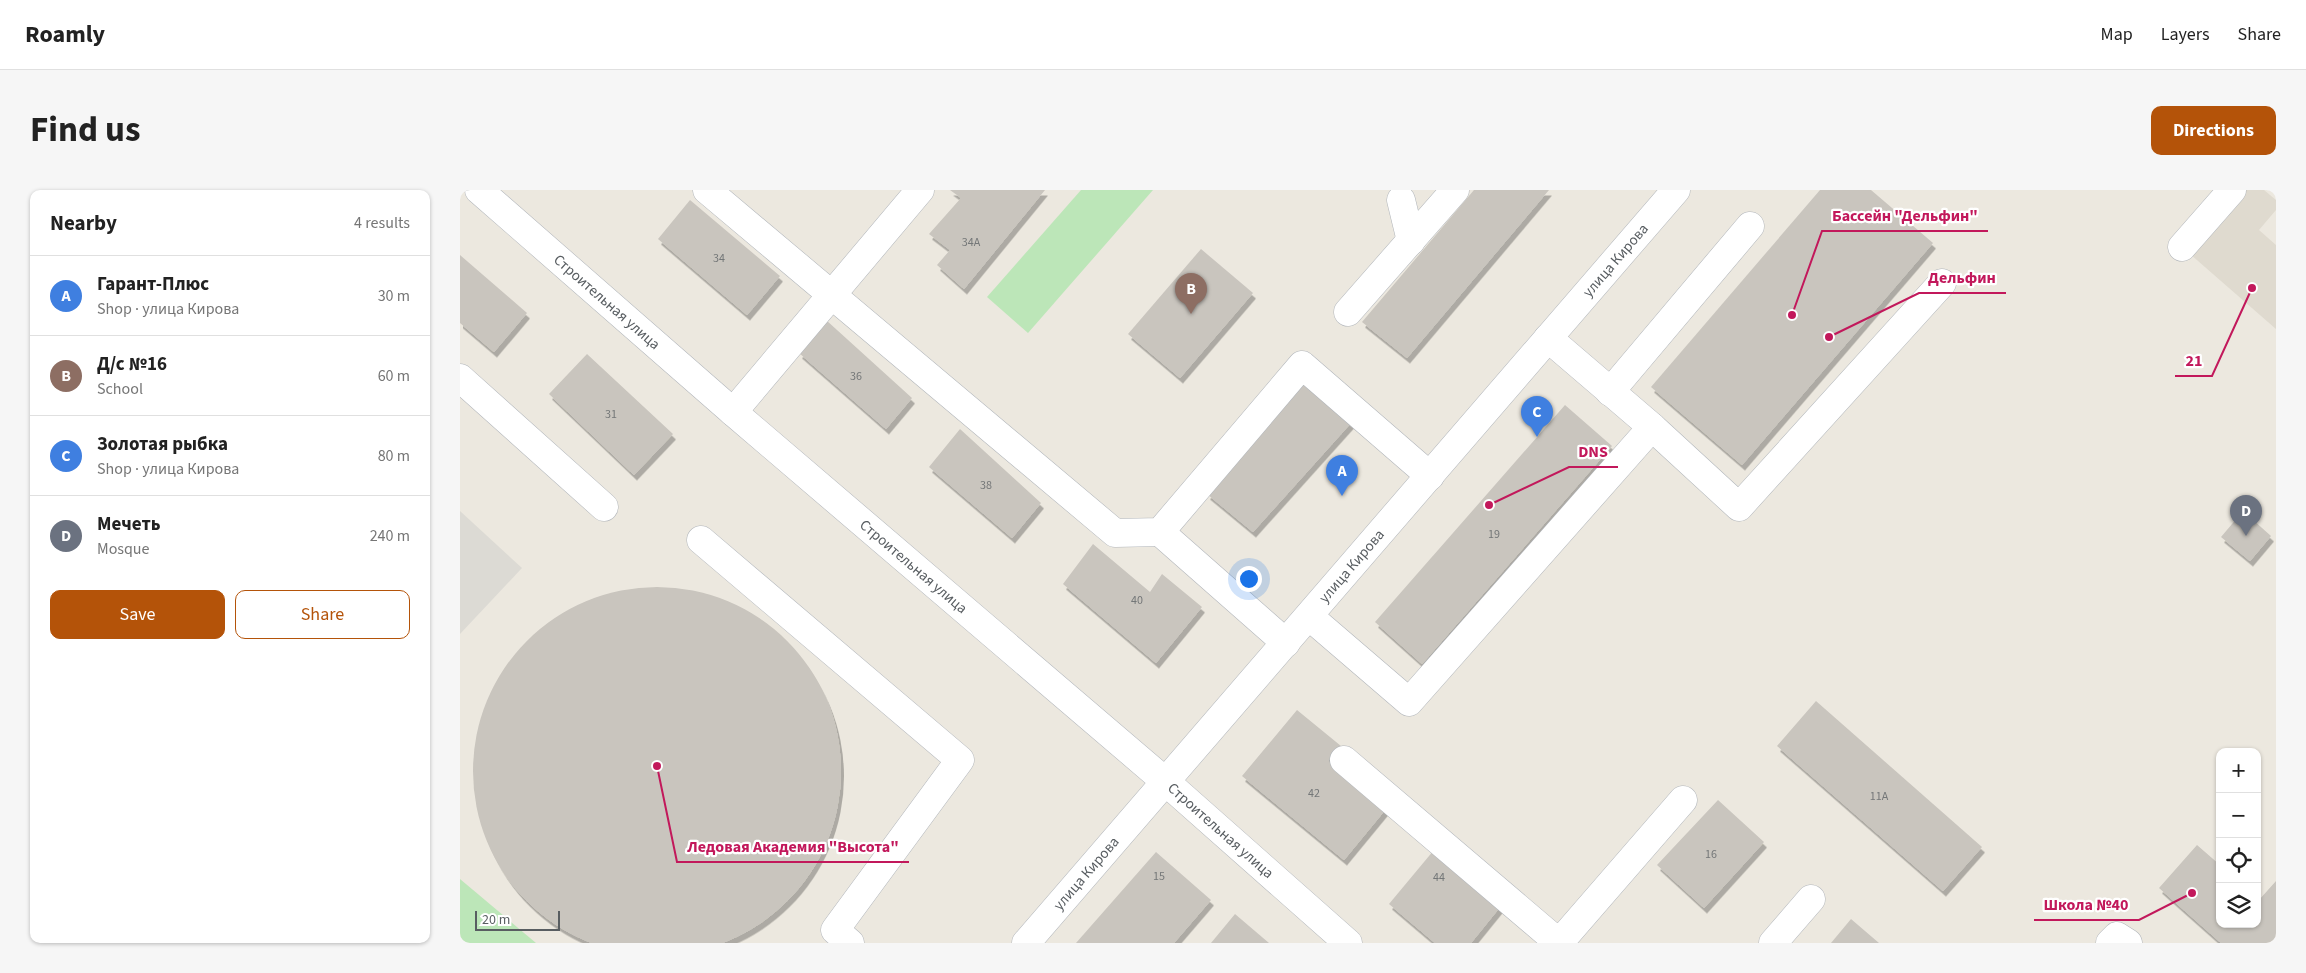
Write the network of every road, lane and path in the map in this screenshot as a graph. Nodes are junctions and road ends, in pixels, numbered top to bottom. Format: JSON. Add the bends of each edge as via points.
{"nodes":[{"id":1,"x":480,"y":190,"type":"edge"},
{"id":2,"x":706,"y":190,"type":"edge"},
{"id":3,"x":920,"y":190,"type":"edge"},
{"id":4,"x":1455,"y":190,"type":"edge"},
{"id":5,"x":1676,"y":190,"type":"edge"},
{"id":6,"x":2232,"y":190,"type":"edge"},
{"id":7,"x":1400,"y":193,"type":"edge"},
{"id":8,"x":1750,"y":226,"type":"dead end"},
{"id":9,"x":1411,"y":241,"type":"junction"},
{"id":10,"x":2182,"y":247,"type":"dead end"},
{"id":11,"x":1942,"y":282,"type":"dead end"},
{"id":12,"x":832,"y":296,"type":"junction"},
{"id":13,"x":1348,"y":312,"type":"dead end"},
{"id":14,"x":1548,"y":338,"type":"junction"},
{"id":15,"x":460,"y":378,"type":"edge"},
{"id":16,"x":1610,"y":392,"type":"junction"},
{"id":17,"x":733,"y":412,"type":"junction"},
{"id":18,"x":1652,"y":427,"type":"junction"},
{"id":19,"x":1430,"y":476,"type":"junction"},
{"id":20,"x":604,"y":507,"type":"dead end"},
{"id":21,"x":1160,"y":532,"type":"junction"},
{"id":22,"x":701,"y":540,"type":"dead end"},
{"id":23,"x":1310,"y":616,"type":"junction"},
{"id":24,"x":1286,"y":643,"type":"junction"},
{"id":25,"x":1344,"y":760,"type":"dead end"},
{"id":26,"x":1166,"y":782,"type":"junction"},
{"id":27,"x":1683,"y":800,"type":"dead end"},
{"id":28,"x":1811,"y":899,"type":"dead end"},
{"id":29,"x":850,"y":943,"type":"edge"},
{"id":30,"x":1026,"y":943,"type":"edge"},
{"id":31,"x":1348,"y":943,"type":"edge"},
{"id":32,"x":1559,"y":943,"type":"edge"},
{"id":33,"x":1773,"y":943,"type":"edge"},
{"id":34,"x":2110,"y":943,"type":"edge"},
{"id":35,"x":2128,"y":943,"type":"edge"}],
"edges":[{"from":1,"to":17,"type":"street","name":"Строительная улица"},
{"from":2,"to":12,"type":"street"},
{"from":3,"to":12,"type":"street"},
{"from":4,"to":9,"type":"street"},
{"from":5,"to":14,"type":"street","name":"улица Кирова"},
{"from":6,"to":10,"type":"street"},
{"from":7,"to":9,"type":"street"},
{"from":8,"to":16,"type":"street"},
{"from":9,"to":13,"type":"street"},
{"from":11,"to":18,"type":"street","via":[[1739,507]]},
{"from":12,"to":17,"type":"street"},
{"from":12,"to":21,"type":"street","via":[[1114,533]]},
{"from":14,"to":16,"type":"street"},
{"from":14,"to":19,"type":"street","name":"улица Кирова"},
{"from":15,"to":20,"type":"street"},
{"from":16,"to":18,"type":"street"},
{"from":17,"to":26,"type":"street","name":"Строительная улица"},
{"from":18,"to":23,"type":"street","via":[[1409,702]]},
{"from":19,"to":21,"type":"street","via":[[1302,365]]},
{"from":19,"to":23,"type":"street","name":"улица Кирова"},
{"from":21,"to":24,"type":"street"},
{"from":22,"to":29,"type":"street","via":[[960,760],[835,930]]},
{"from":23,"to":24,"type":"street","name":"улица Кирова"},
{"from":24,"to":26,"type":"street","name":"улица Кирова"},
{"from":25,"to":32,"type":"street"},
{"from":26,"to":30,"type":"street","name":"улица Кирова"},
{"from":26,"to":31,"type":"street","name":"Строительная улица"},
{"from":27,"to":32,"type":"street"},
{"from":28,"to":33,"type":"street"},
{"from":34,"to":35,"type":"street","via":[[2118,936]]}]}
